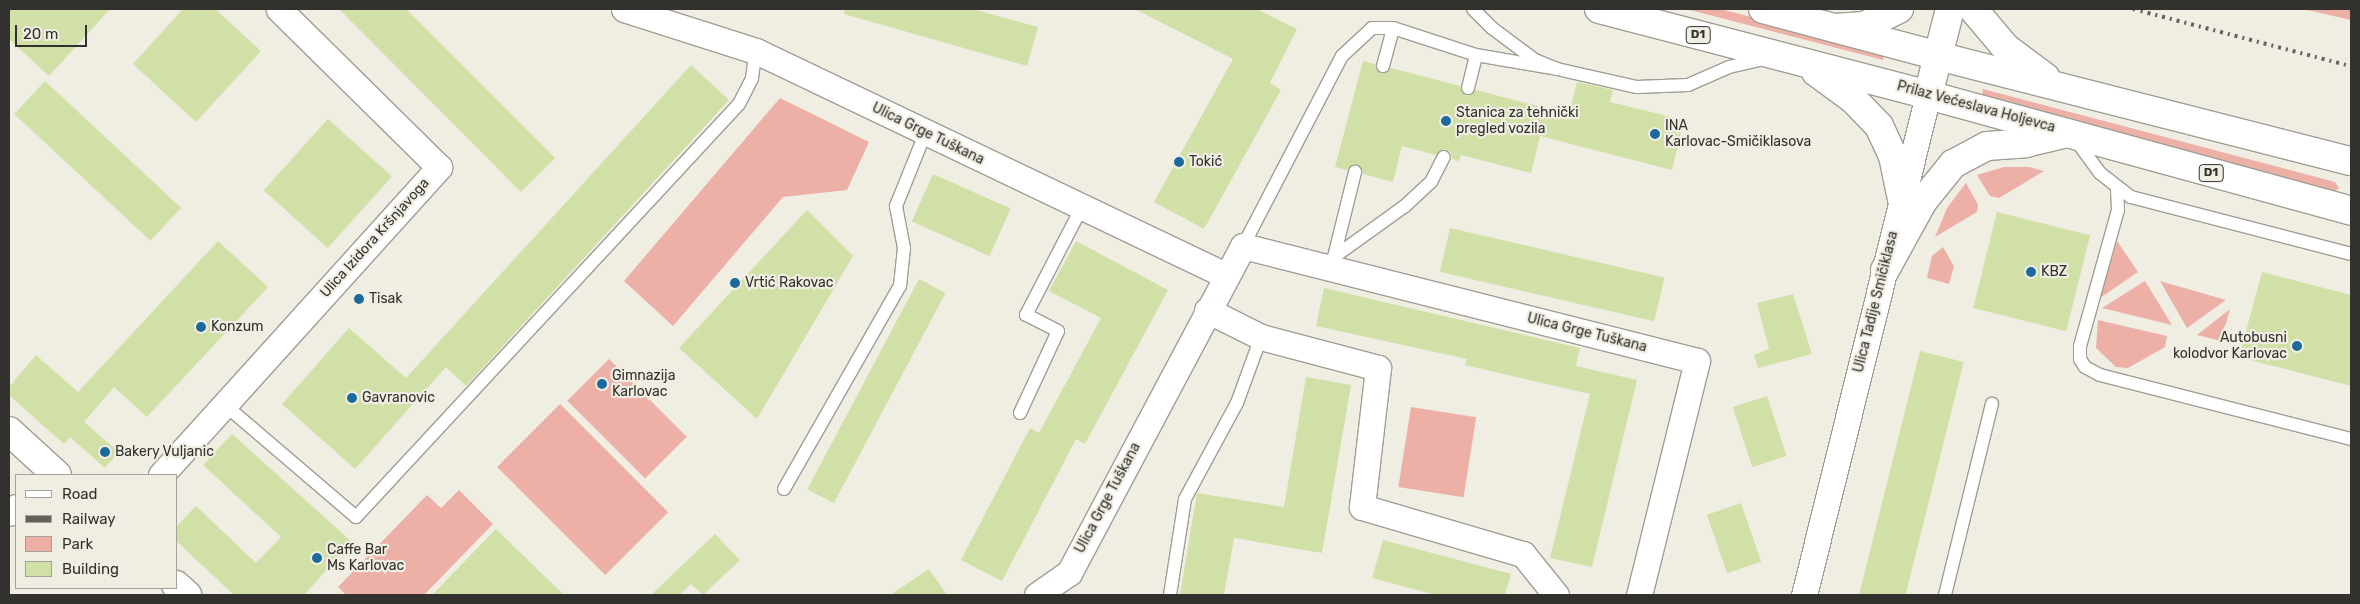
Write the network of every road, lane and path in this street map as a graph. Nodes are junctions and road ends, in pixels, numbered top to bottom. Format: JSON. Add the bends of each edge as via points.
{"nodes":[{"id":1,"x":279,"y":9,"type":"edge"},
{"id":2,"x":624,"y":9,"type":"edge"},
{"id":3,"x":1473,"y":9,"type":"edge"},
{"id":4,"x":1599,"y":9,"type":"edge"},
{"id":5,"x":1763,"y":9,"type":"edge"},
{"id":6,"x":1899,"y":9,"type":"edge"},
{"id":7,"x":1950,"y":9,"type":"edge"},
{"id":8,"x":1973,"y":9,"type":"edge"},
{"id":9,"x":1393,"y":28,"type":"junction"},
{"id":10,"x":1835,"y":28,"type":"junction"},
{"id":11,"x":756,"y":50,"type":"junction"},
{"id":12,"x":1476,"y":55,"type":"junction"},
{"id":13,"x":1938,"y":56,"type":"junction"},
{"id":14,"x":1790,"y":59,"type":"junction"},
{"id":15,"x":1383,"y":66,"type":"dead end"},
{"id":16,"x":1557,"y":69,"type":"junction"},
{"id":17,"x":1468,"y":88,"type":"dead end"},
{"id":18,"x":2061,"y":88,"type":"junction"},
{"id":19,"x":1928,"y":95,"type":"junction"},
{"id":20,"x":2071,"y":132,"type":"junction"},
{"id":21,"x":925,"y":134,"type":"junction"},
{"id":22,"x":1444,"y":157,"type":"dead end"},
{"id":23,"x":2351,"y":162,"type":"edge"},
{"id":24,"x":1355,"y":172,"type":"dead end"},
{"id":25,"x":2117,"y":190,"type":"junction"},
{"id":26,"x":1902,"y":199,"type":"junction"},
{"id":27,"x":1082,"y":207,"type":"junction"},
{"id":28,"x":2351,"y":211,"type":"edge"},
{"id":29,"x":1243,"y":246,"type":"junction"},
{"id":30,"x":2351,"y":254,"type":"edge"},
{"id":31,"x":1332,"y":263,"type":"junction"},
{"id":32,"x":1884,"y":270,"type":"junction"},
{"id":33,"x":1225,"y":276,"type":"junction"},
{"id":34,"x":1208,"y":310,"type":"junction"},
{"id":35,"x":1262,"y":337,"type":"junction"},
{"id":36,"x":1992,"y":404,"type":"dead end"},
{"id":37,"x":225,"y":405,"type":"junction"},
{"id":38,"x":1020,"y":413,"type":"dead end"},
{"id":39,"x":9,"y":431,"type":"edge"},
{"id":40,"x":2351,"y":439,"type":"edge"},
{"id":41,"x":55,"y":474,"type":"edge"},
{"id":42,"x":162,"y":474,"type":"edge"},
{"id":43,"x":784,"y":489,"type":"dead end"},
{"id":44,"x":1037,"y":595,"type":"edge"},
{"id":45,"x":1170,"y":595,"type":"edge"},
{"id":46,"x":1556,"y":595,"type":"edge"},
{"id":47,"x":1639,"y":595,"type":"edge"},
{"id":48,"x":1804,"y":595,"type":"edge"},
{"id":49,"x":1945,"y":595,"type":"edge"}],
"edges":[{"from":1,"to":37,"type":"street","name":"Ulica Izidora Kršnjavoga","via":[[439,168]]},
{"from":2,"to":11,"type":"street","name":"Ulica Grge Tuškana"},
{"from":3,"to":16,"type":"lane","via":[[1492,28],[1535,60]]},
{"from":4,"to":14,"type":"main road","name":"Prilaz Većeslava Holjevca","number":"D1"},
{"from":5,"to":10,"type":"main road"},
{"from":6,"to":10,"type":"main road","via":[[1879,22]]},
{"from":7,"to":13,"type":"main road","name":"Ulica Tadije Smičiklasa"},
{"from":8,"to":18,"type":"main road","via":[[2006,48]]},
{"from":9,"to":12,"type":"lane","name":"Ulica Grge Tuškana"},
{"from":9,"to":15,"type":"lane"},
{"from":9,"to":29,"type":"lane","name":"Ulica Grge Tuškana","via":[[1372,28],[1342,56]]},
{"from":10,"to":13,"type":"main road"},
{"from":11,"to":21,"type":"street","name":"Ulica Grge Tuškana"},
{"from":11,"to":37,"type":"lane","via":[[752,78],[739,104],[356,517]]},
{"from":12,"to":16,"type":"lane","name":"Ulica Grge Tuškana"},
{"from":12,"to":17,"type":"lane"},
{"from":13,"to":18,"type":"main road"},
{"from":13,"to":19,"type":"main road","name":"Ulica Tadije Smičiklasa"},
{"from":14,"to":16,"type":"lane","via":[[1742,62],[1688,85],[1654,88]]},
{"from":14,"to":19,"type":"main road","name":"Prilaz Većeslava Holjevca","number":"D1"},
{"from":14,"to":26,"type":"main road","via":[[1853,99],[1879,126],[1893,156]]},
{"from":18,"to":23,"type":"main road"},
{"from":19,"to":20,"type":"main road","name":"Prilaz Većeslava Holjevca","number":"D1"},
{"from":19,"to":26,"type":"street","name":"Ulica Tadije Smičiklasa"},
{"from":20,"to":25,"type":"lane","via":[[2100,173]]},
{"from":20,"to":28,"type":"main road","name":"Prilaz Većeslava Holjevca","number":"D1"},
{"from":20,"to":32,"type":"main road","via":[[2026,143],[1987,146],[1953,164],[1923,201]]},
{"from":21,"to":27,"type":"street","name":"Ulica Grge Tuškana"},
{"from":21,"to":43,"type":"lane","via":[[896,206],[904,248],[900,286]]},
{"from":22,"to":31,"type":"lane","via":[[1431,182]]},
{"from":24,"to":31,"type":"lane"},
{"from":25,"to":30,"type":"lane","via":[[2131,197]]},
{"from":25,"to":40,"type":"lane","via":[[2118,210],[2080,346],[2080,359],[2085,367],[2100,375]]},
{"from":26,"to":32,"type":"street","name":"Ulica Tadije Smičiklasa"},
{"from":27,"to":33,"type":"street","name":"Ulica Grge Tuškana"},
{"from":27,"to":38,"type":"lane","via":[[1026,314],[1058,331]]},
{"from":29,"to":31,"type":"street","name":"Ulica Grge Tuškana"},
{"from":29,"to":33,"type":"street","name":"Ulica Grge Tuškana"},
{"from":31,"to":47,"type":"street","name":"Ulica Grge Tuškana","via":[[1697,361]]},
{"from":32,"to":48,"type":"street","name":"Ulica Tadije Smičiklasa"},
{"from":33,"to":34,"type":"street","name":"Ulica Grge Tuškana"},
{"from":34,"to":35,"type":"street"},
{"from":34,"to":44,"type":"street","name":"Ulica Grge Tuškana","via":[[1069,573]]},
{"from":35,"to":45,"type":"lane","via":[[1237,403],[1185,499]]},
{"from":35,"to":46,"type":"street","via":[[1378,368],[1362,507],[1523,554]]},
{"from":36,"to":49,"type":"lane"},
{"from":37,"to":42,"type":"street","name":"Ulica Izidora Kršnjavoga"},
{"from":39,"to":41,"type":"main road"}]}
